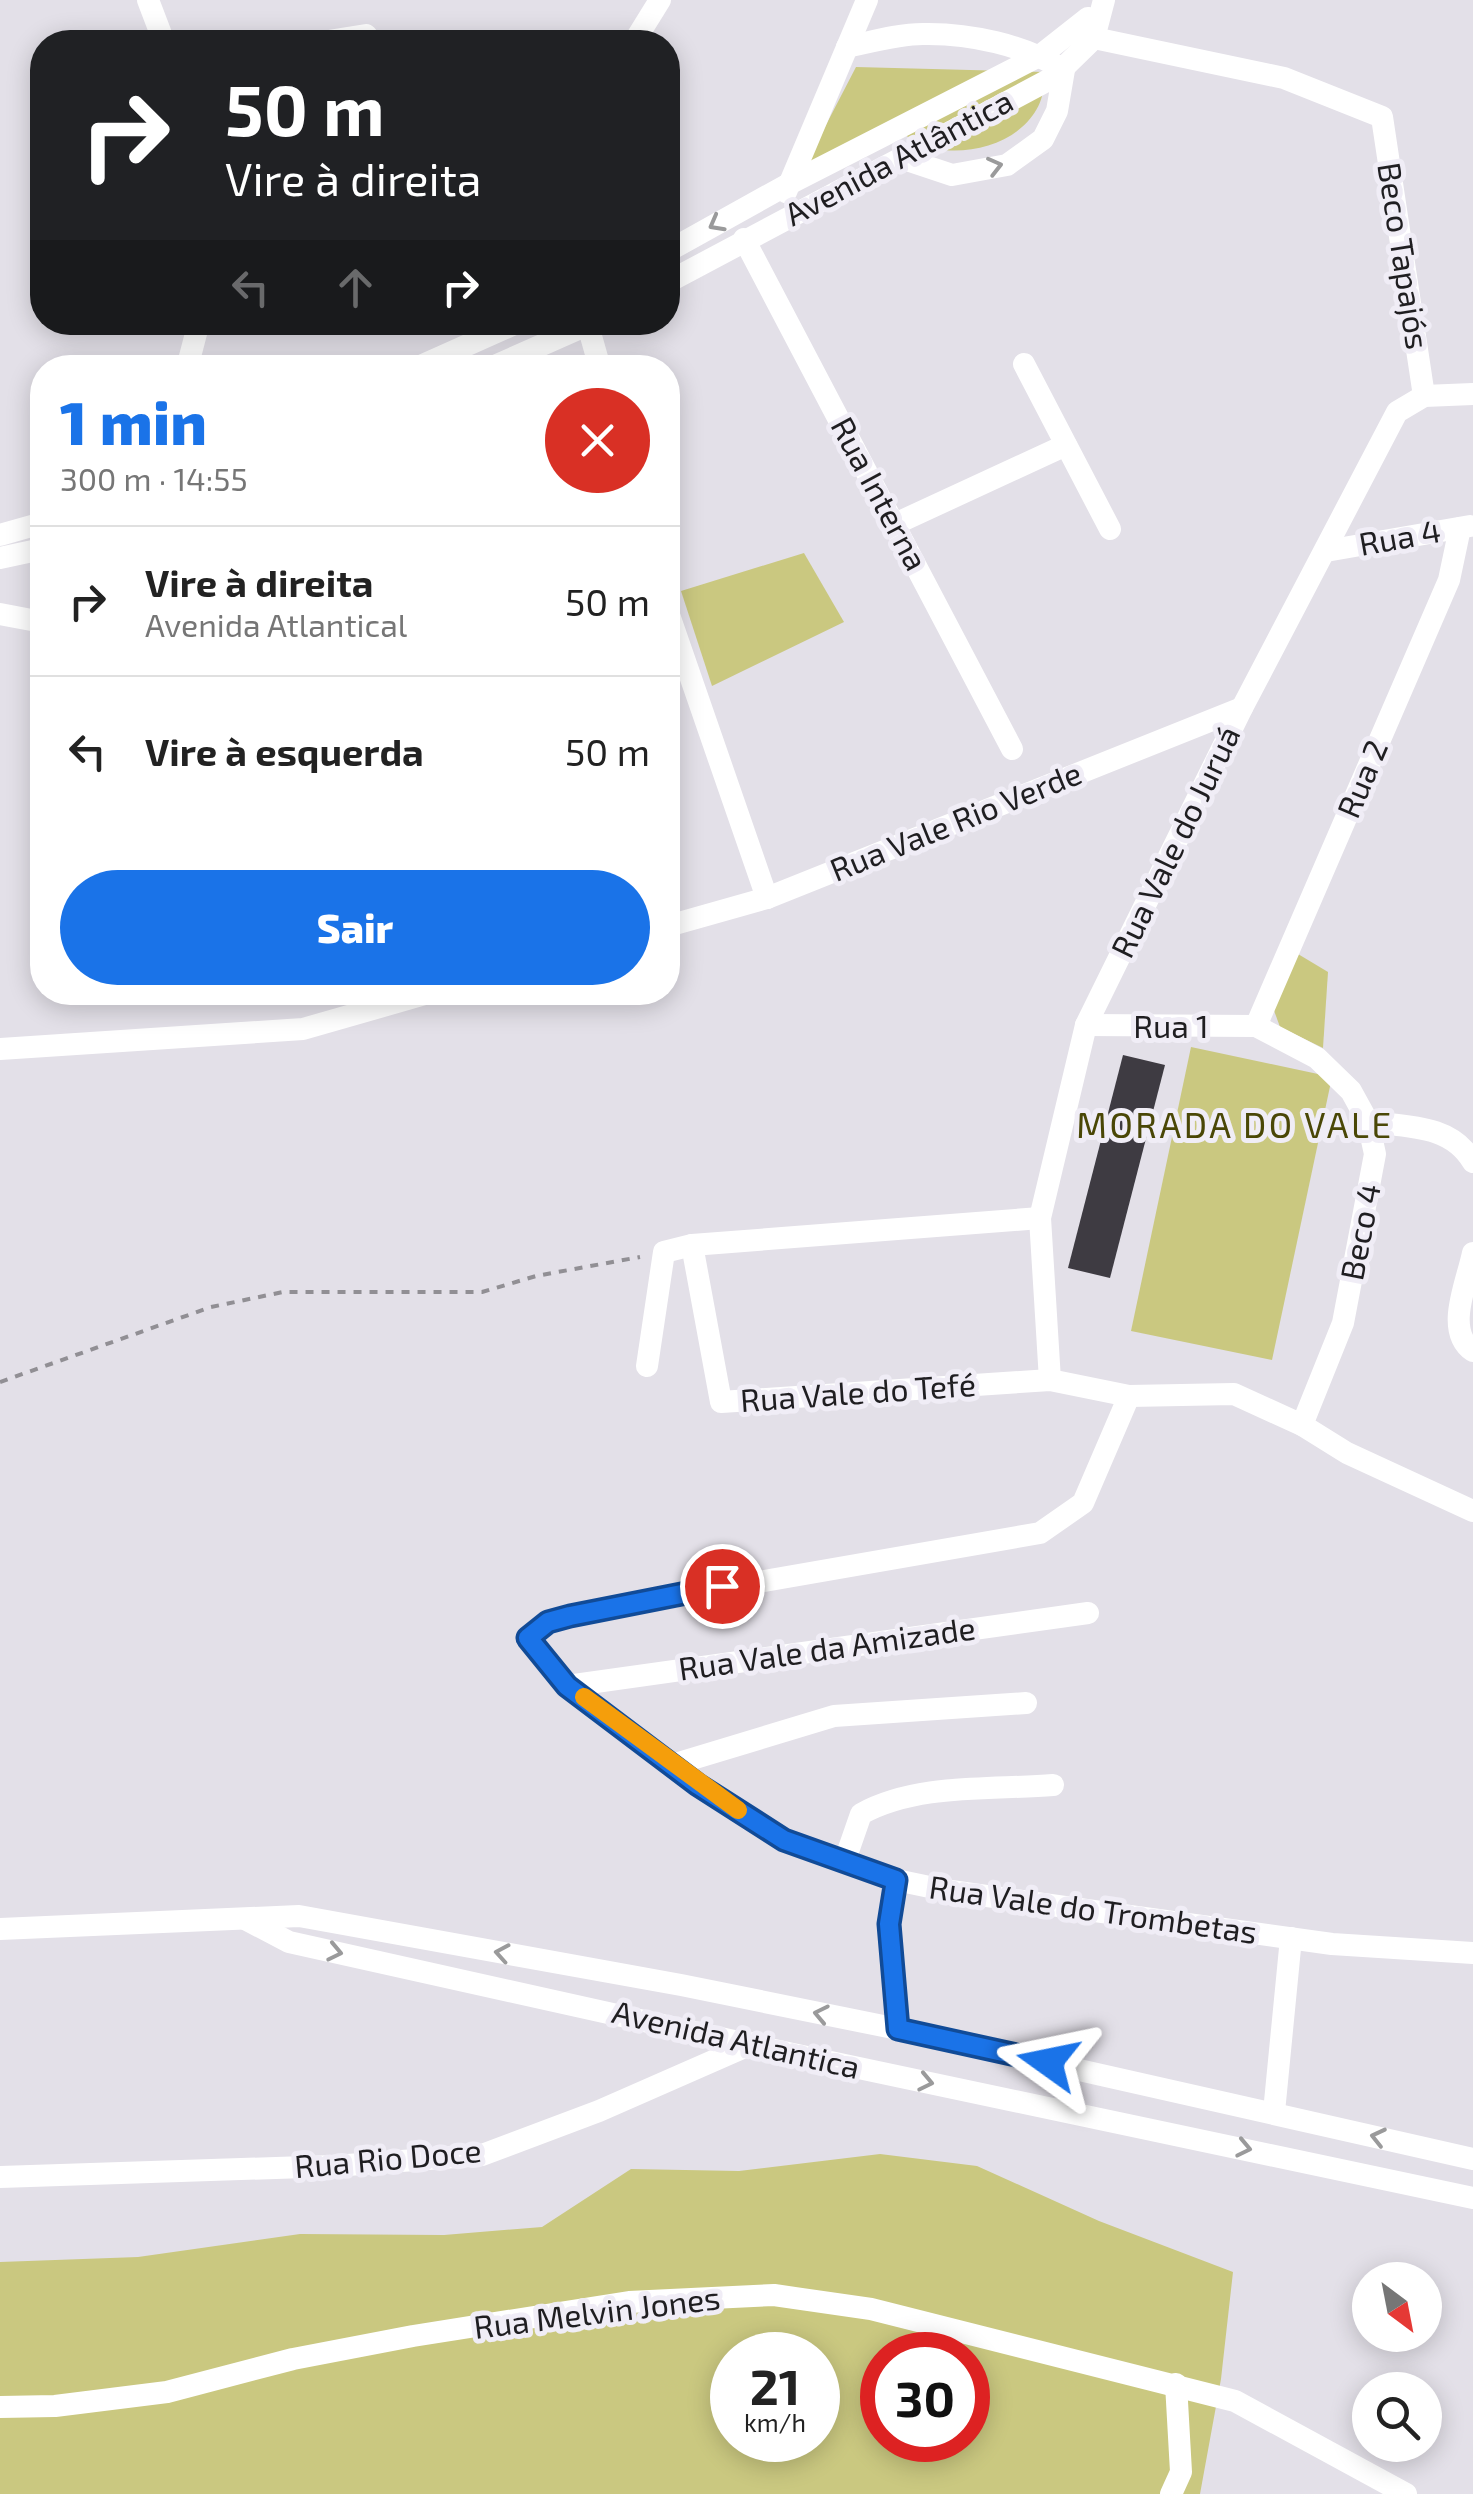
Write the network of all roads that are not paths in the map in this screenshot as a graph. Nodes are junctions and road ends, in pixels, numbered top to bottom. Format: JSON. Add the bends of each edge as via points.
{"nodes":[{"id":1,"x":148,"y":0,"type":"edge"},
{"id":2,"x":660,"y":0,"type":"edge"},
{"id":3,"x":867,"y":0,"type":"edge"},
{"id":4,"x":1102,"y":3,"type":"edge"},
{"id":5,"x":159,"y":30,"type":"edge"},
{"id":6,"x":641,"y":30,"type":"edge"},
{"id":7,"x":1086,"y":33,"type":"junction"},
{"id":8,"x":846,"y":47,"type":"junction"},
{"id":9,"x":1041,"y":55,"type":"junction"},
{"id":10,"x":1064,"y":70,"type":"junction"},
{"id":11,"x":901,"y":158,"type":"junction"},
{"id":12,"x":785,"y":186,"type":"junction"},
{"id":13,"x":787,"y":215,"type":"junction"},
{"id":14,"x":744,"y":239,"type":"junction"},
{"id":15,"x":680,"y":244,"type":"edge"},
{"id":16,"x":680,"y":275,"type":"edge"},
{"id":17,"x":491,"y":335,"type":"edge"},
{"id":18,"x":565,"y":335,"type":"edge"},
{"id":19,"x":445,"y":355,"type":"edge"},
{"id":20,"x":520,"y":355,"type":"edge"},
{"id":21,"x":1024,"y":364,"type":"dead end"},
{"id":22,"x":1473,"y":394,"type":"edge"},
{"id":23,"x":1424,"y":396,"type":"junction"},
{"id":24,"x":1066,"y":444,"type":"junction"},
{"id":25,"x":895,"y":524,"type":"junction"},
{"id":26,"x":1467,"y":526,"type":"edge"},
{"id":27,"x":30,"y":527,"type":"edge"},
{"id":28,"x":1110,"y":529,"type":"dead end"},
{"id":29,"x":0,"y":534,"type":"edge"},
{"id":30,"x":30,"y":552,"type":"edge"},
{"id":31,"x":1326,"y":552,"type":"junction"},
{"id":32,"x":0,"y":558,"type":"edge"},
{"id":33,"x":0,"y":614,"type":"edge"},
{"id":34,"x":30,"y":620,"type":"edge"},
{"id":35,"x":680,"y":647,"type":"edge"},
{"id":36,"x":1242,"y":708,"type":"junction"},
{"id":37,"x":1012,"y":748,"type":"dead end"},
{"id":38,"x":767,"y":898,"type":"junction"},
{"id":39,"x":680,"y":923,"type":"edge"},
{"id":40,"x":387,"y":1005,"type":"edge"},
{"id":41,"x":1086,"y":1025,"type":"junction"},
{"id":42,"x":1256,"y":1026,"type":"junction"},
{"id":43,"x":0,"y":1049,"type":"edge"},
{"id":44,"x":1368,"y":1122,"type":"junction"},
{"id":45,"x":1473,"y":1162,"type":"edge"},
{"id":46,"x":1040,"y":1218,"type":"junction"},
{"id":47,"x":692,"y":1246,"type":"junction"},
{"id":48,"x":1473,"y":1253,"type":"edge"},
{"id":49,"x":1473,"y":1351,"type":"edge"},
{"id":50,"x":647,"y":1366,"type":"dead end"},
{"id":51,"x":1050,"y":1380,"type":"junction"},
{"id":52,"x":1129,"y":1396,"type":"junction"},
{"id":53,"x":1302,"y":1425,"type":"junction"},
{"id":54,"x":1473,"y":1511,"type":"edge"},
{"id":55,"x":1088,"y":1613,"type":"dead end"},
{"id":56,"x":567,"y":1686,"type":"junction"},
{"id":57,"x":1026,"y":1703,"type":"dead end"},
{"id":58,"x":672,"y":1764,"type":"junction"},
{"id":59,"x":1053,"y":1786,"type":"dead end"},
{"id":60,"x":845,"y":1860,"type":"junction"},
{"id":61,"x":896,"y":1880,"type":"junction"},
{"id":62,"x":244,"y":1919,"type":"junction"},
{"id":63,"x":0,"y":1929,"type":"edge"},
{"id":64,"x":1291,"y":1938,"type":"junction"},
{"id":65,"x":1473,"y":1953,"type":"edge"},
{"id":66,"x":898,"y":2029,"type":"junction"},
{"id":67,"x":754,"y":2043,"type":"junction"},
{"id":68,"x":1274,"y":2112,"type":"junction"},
{"id":69,"x":1473,"y":2159,"type":"edge"},
{"id":70,"x":0,"y":2177,"type":"edge"},
{"id":71,"x":1473,"y":2198,"type":"edge"},
{"id":72,"x":1176,"y":2384,"type":"junction"},
{"id":73,"x":0,"y":2407,"type":"edge"},
{"id":74,"x":1171,"y":2494,"type":"edge"},
{"id":75,"x":1406,"y":2494,"type":"edge"}],
"edges":[{"from":1,"to":5,"type":"street"},
{"from":2,"to":6,"type":"street"},
{"from":3,"to":8,"type":"street"},
{"from":4,"to":7,"type":"street","name":"Avenida Atlântica"},
{"from":7,"to":9,"type":"street","name":"Avenida Atlântica"},
{"from":7,"to":10,"type":"street","name":"Avenida Atlântica"},
{"from":7,"to":23,"type":"street","name":"Beco Tapajós","via":[[1284,78],[1382,117]]},
{"from":8,"to":9,"type":"street","via":[[922,34]]},
{"from":8,"to":12,"type":"street"},
{"from":9,"to":10,"type":"street"},
{"from":9,"to":12,"type":"street","name":"Avenida Atlântica"},
{"from":10,"to":11,"type":"street","name":"Avenida Atlântica"},
{"from":11,"to":10,"type":"street","one_way":true,"via":[[952,175],[1007,165],[1042,139],[1057,111]]},
{"from":11,"to":13,"type":"street","name":"Avenida Atlântica"},
{"from":12,"to":13,"type":"street"},
{"from":12,"to":15,"type":"street","name":"Avenida Atlântica","one_way":true},
{"from":13,"to":14,"type":"street","name":"Avenida Atlântica"},
{"from":14,"to":16,"type":"street","name":"Avenida Atlântica"},
{"from":14,"to":25,"type":"street","name":"Rua Interna"},
{"from":17,"to":19,"type":"street"},
{"from":18,"to":20,"type":"street"},
{"from":21,"to":24,"type":"street"},
{"from":22,"to":23,"type":"street"},
{"from":23,"to":31,"type":"street","name":"Rua Vale do Juruá","via":[[1396,412]]},
{"from":24,"to":25,"type":"street"},
{"from":24,"to":28,"type":"street"},
{"from":25,"to":37,"type":"street","name":"Rua Interna"},
{"from":26,"to":31,"type":"street","name":"Rua 4"},
{"from":26,"to":42,"type":"street","name":"Rua 2"},
{"from":27,"to":29,"type":"street"},
{"from":30,"to":32,"type":"street"},
{"from":31,"to":36,"type":"street","name":"Rua Vale do Juruá"},
{"from":33,"to":34,"type":"street"},
{"from":35,"to":38,"type":"street"},
{"from":36,"to":38,"type":"street","name":"Rua Vale Rio Verde"},
{"from":36,"to":41,"type":"street","name":"Rua Vale do Juruá"},
{"from":38,"to":39,"type":"street","name":"Rua Vale Rio Verde"},
{"from":40,"to":43,"type":"street","via":[[304,1029]]},
{"from":41,"to":42,"type":"street","name":"Rua 1"},
{"from":41,"to":46,"type":"street","name":"Rua Vale do Juruá"},
{"from":42,"to":44,"type":"street","via":[[1317,1058],[1350,1091]]},
{"from":44,"to":45,"type":"street","via":[[1438,1131],[1464,1147]]},
{"from":44,"to":53,"type":"street","name":"Beco 4","via":[[1374,1154],[1343,1322]]},
{"from":46,"to":47,"type":"street"},
{"from":46,"to":51,"type":"street","name":"Rua Vale do Juruá"},
{"from":47,"to":50,"type":"street","via":[[664,1252]]},
{"from":47,"to":51,"type":"street","name":"Rua Vale do Tefé","via":[[721,1402]]},
{"from":48,"to":49,"type":"street","via":[[1457,1328],[1462,1344]]},
{"from":51,"to":52,"type":"street","name":"Rua Vale do Tefé"},
{"from":52,"to":53,"type":"street","name":"Rua Vale do Tefé","via":[[1234,1394]]},
{"from":52,"to":56,"type":"street","name":"Rua Vale do Trombetas","via":[[1083,1503],[1040,1534],[548,1622],[528,1638]]},
{"from":53,"to":54,"type":"street","name":"Rua Vale do Tefé"},
{"from":55,"to":56,"type":"street","name":"Rua Vale da Amizade"},
{"from":56,"to":58,"type":"street","name":"Rua Vale do Trombetas"},
{"from":57,"to":58,"type":"street","via":[[834,1716]]},
{"from":58,"to":60,"type":"street","name":"Rua Vale do Trombetas","via":[[784,1840]]},
{"from":59,"to":60,"type":"street","via":[[907,1796],[879,1804],[861,1814]]},
{"from":60,"to":61,"type":"street","name":"Rua Vale do Trombetas"},
{"from":61,"to":64,"type":"street","name":"Rua Vale do Trombetas"},
{"from":61,"to":66,"type":"street","via":[[889,1924]]},
{"from":62,"to":63,"type":"street","name":"Avenida Atlantica"},
{"from":66,"to":62,"type":"street","one_way":true,"via":[[299,1916]]},
{"from":62,"to":67,"type":"street","name":"Avenida Atlantica","one_way":true,"via":[[289,1942]]},
{"from":64,"to":65,"type":"street","name":"Rua Vale do Trombetas"},
{"from":64,"to":68,"type":"street"},
{"from":66,"to":68,"type":"street"},
{"from":67,"to":70,"type":"street","name":"Rua Rio Doce","via":[[482,2155]]},
{"from":67,"to":71,"type":"street","name":"Avenida Atlantica","one_way":true},
{"from":69,"to":68,"type":"street","one_way":true},
{"from":72,"to":73,"type":"street","name":"Rua Melvin Jones","via":[[871,2309],[774,2294],[629,2302],[293,2359],[168,2392]]},
{"from":72,"to":74,"type":"street","via":[[1181,2472]]},
{"from":72,"to":75,"type":"street","name":"Rua Melvin Jones","via":[[1235,2401]]}]}
